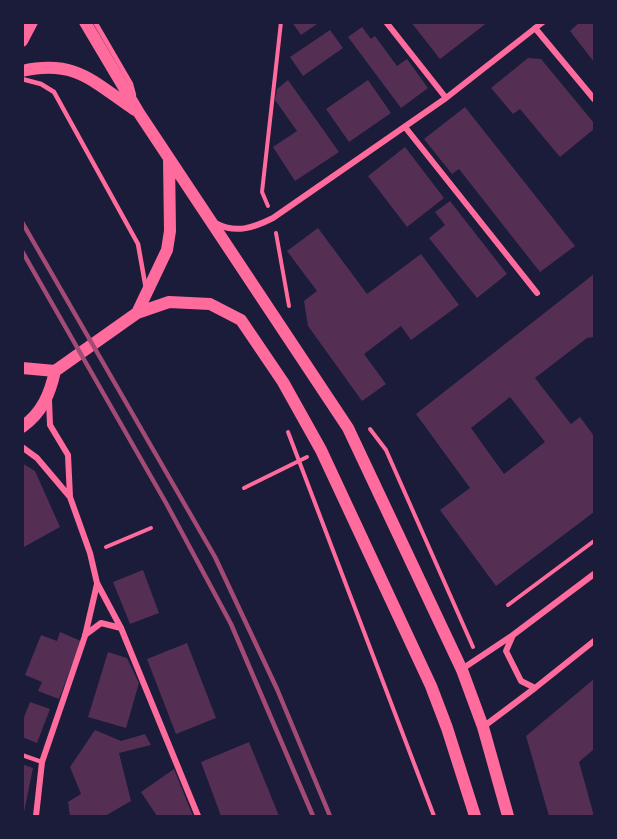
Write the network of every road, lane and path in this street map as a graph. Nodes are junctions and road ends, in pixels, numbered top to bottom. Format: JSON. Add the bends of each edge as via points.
{"nodes":[{"id":1,"x":32,"y":22,"type":"edge"},
{"id":2,"x":85,"y":22,"type":"edge"},
{"id":3,"x":95,"y":22,"type":"edge"},
{"id":4,"x":281,"y":22,"type":"edge"},
{"id":5,"x":386,"y":22,"type":"edge"},
{"id":6,"x":543,"y":22,"type":"edge"},
{"id":7,"x":536,"y":28,"type":"junction"},
{"id":8,"x":22,"y":41,"type":"edge"},
{"id":9,"x":22,"y":71,"type":"edge"},
{"id":10,"x":22,"y":79,"type":"edge"},
{"id":11,"x":446,"y":98,"type":"junction"},
{"id":12,"x":594,"y":99,"type":"edge"},
{"id":13,"x":139,"y":112,"type":"junction"},
{"id":14,"x":405,"y":127,"type":"junction"},
{"id":15,"x":170,"y":158,"type":"junction"},
{"id":16,"x":273,"y":218,"type":"junction"},
{"id":17,"x":210,"y":221,"type":"junction"},
{"id":18,"x":537,"y":293,"type":"dead end"},
{"id":19,"x":147,"y":295,"type":"junction"},
{"id":20,"x":137,"y":313,"type":"junction"},
{"id":21,"x":291,"y":314,"type":"dead end"},
{"id":22,"x":22,"y":368,"type":"edge"},
{"id":23,"x":55,"y":371,"type":"junction"},
{"id":24,"x":50,"y":393,"type":"junction"},
{"id":25,"x":22,"y":427,"type":"edge"},
{"id":26,"x":288,"y":429,"type":"dead end"},
{"id":27,"x":22,"y":447,"type":"edge"},
{"id":28,"x":321,"y":450,"type":"junction"},
{"id":29,"x":300,"y":461,"type":"junction"},
{"id":30,"x":244,"y":488,"type":"dead end"},
{"id":31,"x":70,"y":497,"type":"junction"},
{"id":32,"x":151,"y":528,"type":"dead end"},
{"id":33,"x":594,"y":541,"type":"edge"},
{"id":34,"x":106,"y":547,"type":"dead end"},
{"id":35,"x":594,"y":574,"type":"edge"},
{"id":36,"x":97,"y":583,"type":"junction"},
{"id":37,"x":508,"y":605,"type":"dead end"},
{"id":38,"x":121,"y":628,"type":"junction"},
{"id":39,"x":513,"y":635,"type":"junction"},
{"id":40,"x":85,"y":636,"type":"junction"},
{"id":41,"x":594,"y":641,"type":"edge"},
{"id":42,"x":462,"y":670,"type":"junction"},
{"id":43,"x":535,"y":688,"type":"junction"},
{"id":44,"x":483,"y":727,"type":"junction"},
{"id":45,"x":22,"y":755,"type":"edge"},
{"id":46,"x":42,"y":762,"type":"junction"},
{"id":47,"x":36,"y":816,"type":"edge"},
{"id":48,"x":198,"y":816,"type":"edge"},
{"id":49,"x":434,"y":816,"type":"edge"},
{"id":50,"x":475,"y":816,"type":"edge"},
{"id":51,"x":508,"y":816,"type":"edge"}],
"edges":[{"from":1,"to":8,"type":"main road"},
{"from":2,"to":13,"type":"main road"},
{"from":3,"to":13,"type":"lane","via":[[131,84]]},
{"from":4,"to":16,"type":"path","via":[[262,192]]},
{"from":5,"to":11,"type":"street"},
{"from":6,"to":7,"type":"street"},
{"from":7,"to":11,"type":"street"},
{"from":7,"to":12,"type":"street"},
{"from":9,"to":13,"type":"main road","via":[[48,65],[70,69]]},
{"from":10,"to":19,"type":"lane","via":[[54,92],[138,244]]},
{"from":11,"to":14,"type":"street"},
{"from":13,"to":15,"type":"main road"},
{"from":14,"to":16,"type":"street"},
{"from":14,"to":18,"type":"street"},
{"from":15,"to":17,"type":"main road"},
{"from":15,"to":19,"type":"main road","via":[[167,250]]},
{"from":16,"to":17,"type":"street","via":[[238,230]]},
{"from":16,"to":21,"type":"path"},
{"from":17,"to":42,"type":"main road","via":[[348,428]]},
{"from":19,"to":20,"type":"main road"},
{"from":20,"to":23,"type":"main road"},
{"from":20,"to":28,"type":"main road","via":[[181,301],[210,304],[241,320],[283,382]]},
{"from":22,"to":23,"type":"main road"},
{"from":23,"to":24,"type":"main road"},
{"from":24,"to":25,"type":"main road"},
{"from":24,"to":31,"type":"street","via":[[50,425],[65,447],[70,463]]},
{"from":26,"to":29,"type":"path"},
{"from":27,"to":31,"type":"street","via":[[37,458]]},
{"from":28,"to":29,"type":"path"},
{"from":28,"to":50,"type":"main road","via":[[431,686]]},
{"from":29,"to":30,"type":"path"},
{"from":29,"to":49,"type":"path"},
{"from":31,"to":36,"type":"street"},
{"from":32,"to":34,"type":"path"},
{"from":33,"to":37,"type":"path"},
{"from":35,"to":39,"type":"street"},
{"from":36,"to":38,"type":"street"},
{"from":36,"to":40,"type":"street"},
{"from":38,"to":40,"type":"street","via":[[101,622]]},
{"from":38,"to":48,"type":"street"},
{"from":39,"to":42,"type":"street"},
{"from":39,"to":43,"type":"street","via":[[506,651],[521,681]]},
{"from":40,"to":46,"type":"street"},
{"from":41,"to":43,"type":"street"},
{"from":42,"to":44,"type":"main road"},
{"from":43,"to":44,"type":"street"},
{"from":44,"to":51,"type":"main road"},
{"from":45,"to":46,"type":"lane"},
{"from":46,"to":47,"type":"street"}]}
